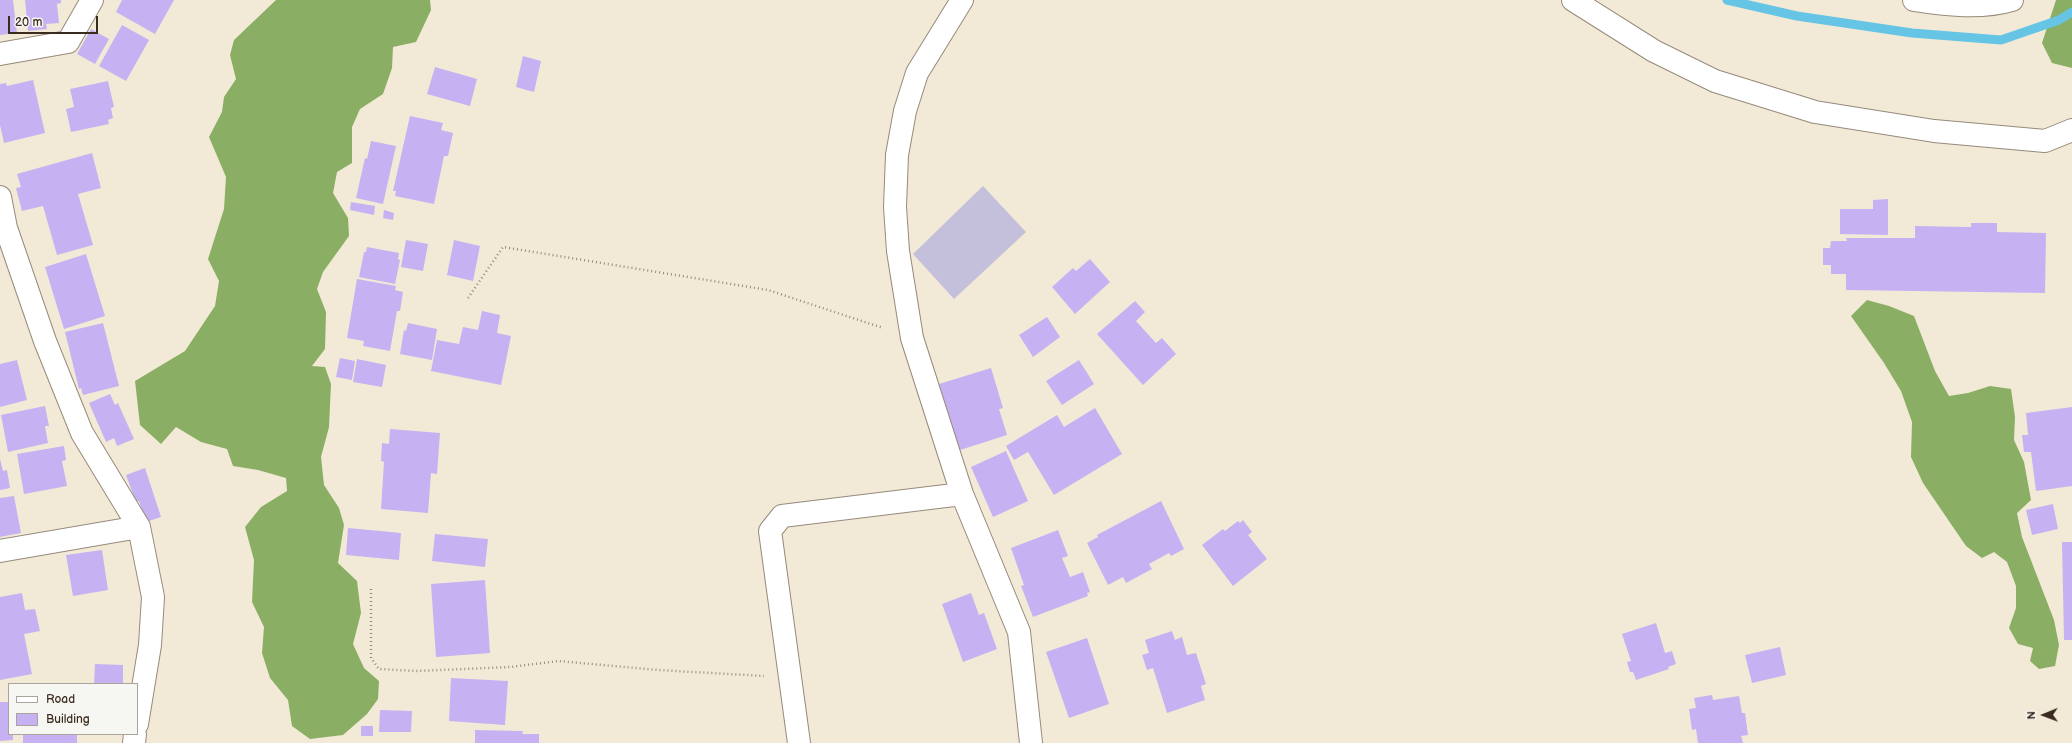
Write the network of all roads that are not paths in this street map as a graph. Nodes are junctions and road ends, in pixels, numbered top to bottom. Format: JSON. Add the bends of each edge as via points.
{"nodes":[{"id":1,"x":92,"y":0,"type":"edge"},
{"id":2,"x":962,"y":0,"type":"edge"},
{"id":3,"x":1573,"y":0,"type":"edge"},
{"id":4,"x":1914,"y":0,"type":"edge"},
{"id":5,"x":2012,"y":0,"type":"edge"},
{"id":6,"x":0,"y":54,"type":"edge"},
{"id":7,"x":2072,"y":130,"type":"edge"},
{"id":8,"x":0,"y":197,"type":"edge"},
{"id":9,"x":3,"y":229,"type":"edge"},
{"id":10,"x":962,"y":494,"type":"junction"},
{"id":11,"x":139,"y":527,"type":"junction"},
{"id":12,"x":0,"y":551,"type":"edge"},
{"id":13,"x":138,"y":718,"type":"edge"},
{"id":14,"x":799,"y":743,"type":"edge"},
{"id":15,"x":1031,"y":743,"type":"edge"}],
"edges":[{"from":1,"to":6,"type":"street","via":[[68,42]]},
{"from":2,"to":10,"type":"street","via":[[917,74],[905,111],[897,155],[895,207],[898,251],[912,338]]},
{"from":3,"to":7,"type":"street","via":[[1654,51],[1715,81],[1815,112],[1934,131],[2045,141]]},
{"from":4,"to":5,"type":"street","via":[[1976,5]]},
{"from":8,"to":9,"type":"street"},
{"from":9,"to":11,"type":"street","via":[[82,433]]},
{"from":10,"to":14,"type":"street","via":[[782,516],[770,531]]},
{"from":10,"to":15,"type":"street","via":[[1019,632]]},
{"from":11,"to":12,"type":"street"},
{"from":11,"to":13,"type":"street","via":[[153,597],[150,645]]}]}
